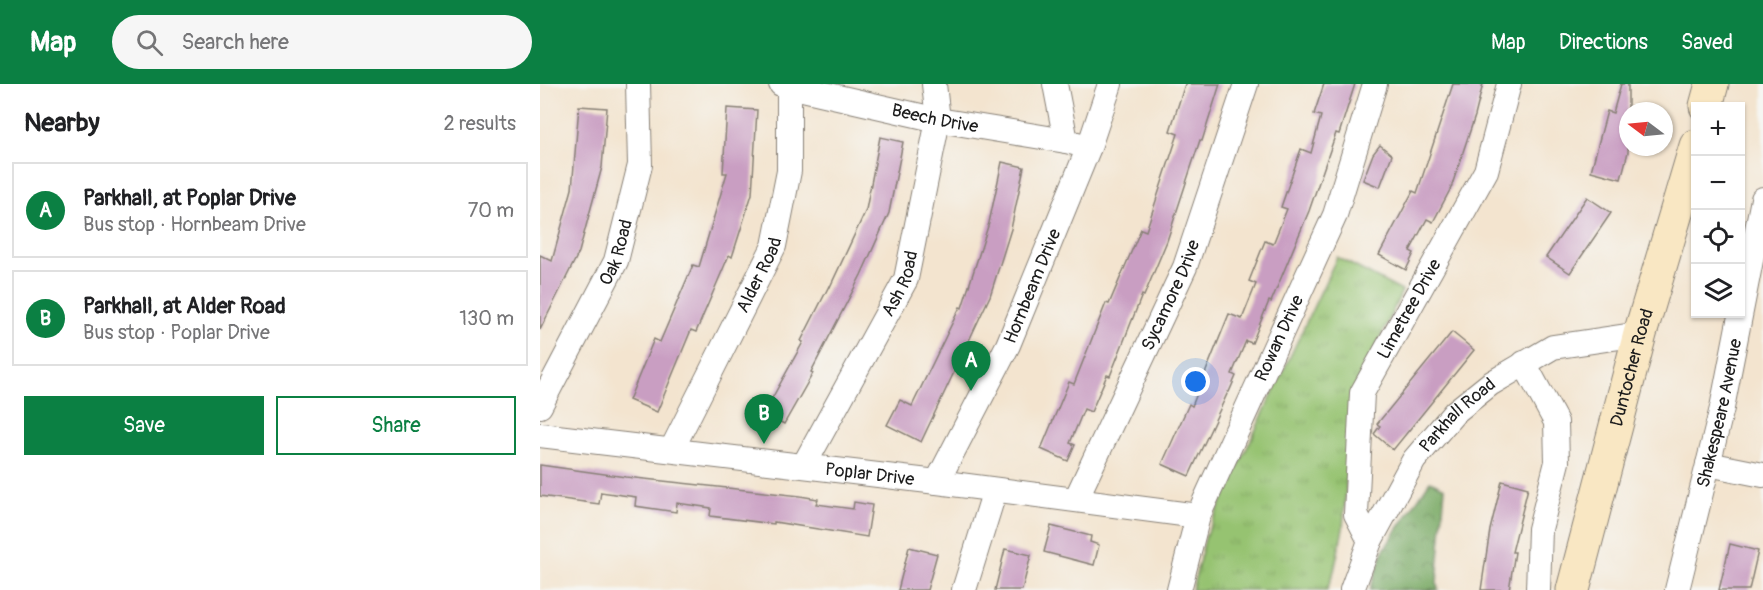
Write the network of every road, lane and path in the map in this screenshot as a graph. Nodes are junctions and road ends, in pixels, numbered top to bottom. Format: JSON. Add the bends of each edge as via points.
{"nodes":[{"id":1,"x":638,"y":84,"type":"edge"},
{"id":2,"x":934,"y":84,"type":"edge"},
{"id":3,"x":1055,"y":84,"type":"edge"},
{"id":4,"x":1110,"y":84,"type":"edge"},
{"id":5,"x":1246,"y":84,"type":"edge"},
{"id":6,"x":1375,"y":84,"type":"edge"},
{"id":7,"x":1509,"y":84,"type":"edge"},
{"id":8,"x":1712,"y":84,"type":"edge"},
{"id":9,"x":786,"y":85,"type":"edge"},
{"id":10,"x":1707,"y":102,"type":"edge"},
{"id":11,"x":939,"y":120,"type":"junction"},
{"id":12,"x":1078,"y":144,"type":"junction"},
{"id":13,"x":1692,"y":156,"type":"edge"},
{"id":14,"x":1763,"y":199,"type":"edge"},
{"id":15,"x":1640,"y":334,"type":"junction"},
{"id":16,"x":1524,"y":363,"type":"junction"},
{"id":17,"x":540,"y":406,"type":"edge"},
{"id":18,"x":540,"y":435,"type":"edge"},
{"id":19,"x":672,"y":449,"type":"junction"},
{"id":20,"x":1708,"y":464,"type":"junction"},
{"id":21,"x":804,"y":465,"type":"junction"},
{"id":22,"x":1763,"y":475,"type":"edge"},
{"id":23,"x":937,"y":482,"type":"junction"},
{"id":24,"x":995,"y":489,"type":"junction"},
{"id":25,"x":1076,"y":499,"type":"junction"},
{"id":26,"x":1198,"y":516,"type":"junction"},
{"id":27,"x":1370,"y":542,"type":"junction"},
{"id":28,"x":964,"y":590,"type":"edge"},
{"id":29,"x":1179,"y":590,"type":"edge"},
{"id":30,"x":1352,"y":590,"type":"edge"},
{"id":31,"x":1538,"y":590,"type":"edge"},
{"id":32,"x":1574,"y":590,"type":"edge"},
{"id":33,"x":1677,"y":590,"type":"edge"}],
"edges":[{"from":1,"to":17,"type":"street","name":"Oak Road","via":[[640,165],[616,261]]},
{"from":2,"to":11,"type":"street","name":"Ash Road"},
{"from":3,"to":12,"type":"street"},
{"from":4,"to":12,"type":"street","name":"Hornbeam Drive"},
{"from":5,"to":25,"type":"street","name":"Sycamore Drive","via":[[1185,267]]},
{"from":6,"to":26,"type":"street","name":"Rowan Drive","via":[[1335,215]]},
{"from":7,"to":27,"type":"street","name":"Limetree Drive","via":[[1486,171],[1362,393],[1356,514]]},
{"from":8,"to":10,"type":"main road"},
{"from":9,"to":11,"type":"street","name":"Beech Drive"},
{"from":9,"to":19,"type":"street","name":"Alder Road","via":[[789,171],[774,246]]},
{"from":11,"to":12,"type":"street","name":"Beech Drive"},
{"from":11,"to":21,"type":"street","name":"Ash Road","via":[[906,279]]},
{"from":12,"to":23,"type":"street","name":"Hornbeam Drive","via":[[1008,345]]},
{"from":13,"to":15,"type":"main road","name":"Duntocher Road"},
{"from":14,"to":20,"type":"street","name":"Shakespeare Avenue"},
{"from":15,"to":16,"type":"street","name":"Parkhall Road","via":[[1554,347]]},
{"from":15,"to":32,"type":"main road","name":"Duntocher Road"},
{"from":16,"to":27,"type":"street","name":"Parkhall Road","via":[[1455,412],[1414,460]]},
{"from":16,"to":31,"type":"street","via":[[1556,422],[1557,462],[1540,529]]},
{"from":18,"to":19,"type":"street","name":"Poplar Drive"},
{"from":19,"to":21,"type":"street","name":"Poplar Drive"},
{"from":20,"to":22,"type":"street"},
{"from":20,"to":33,"type":"street","name":"Shakespeare Avenue"},
{"from":21,"to":23,"type":"street","name":"Poplar Drive"},
{"from":23,"to":24,"type":"street","name":"Poplar Drive"},
{"from":24,"to":25,"type":"street","name":"Poplar Drive"},
{"from":24,"to":28,"type":"street"},
{"from":25,"to":26,"type":"street","name":"Poplar Drive"},
{"from":26,"to":29,"type":"street","name":"Rowan Drive"},
{"from":27,"to":30,"type":"street","name":"Parkhall Road"}]}
